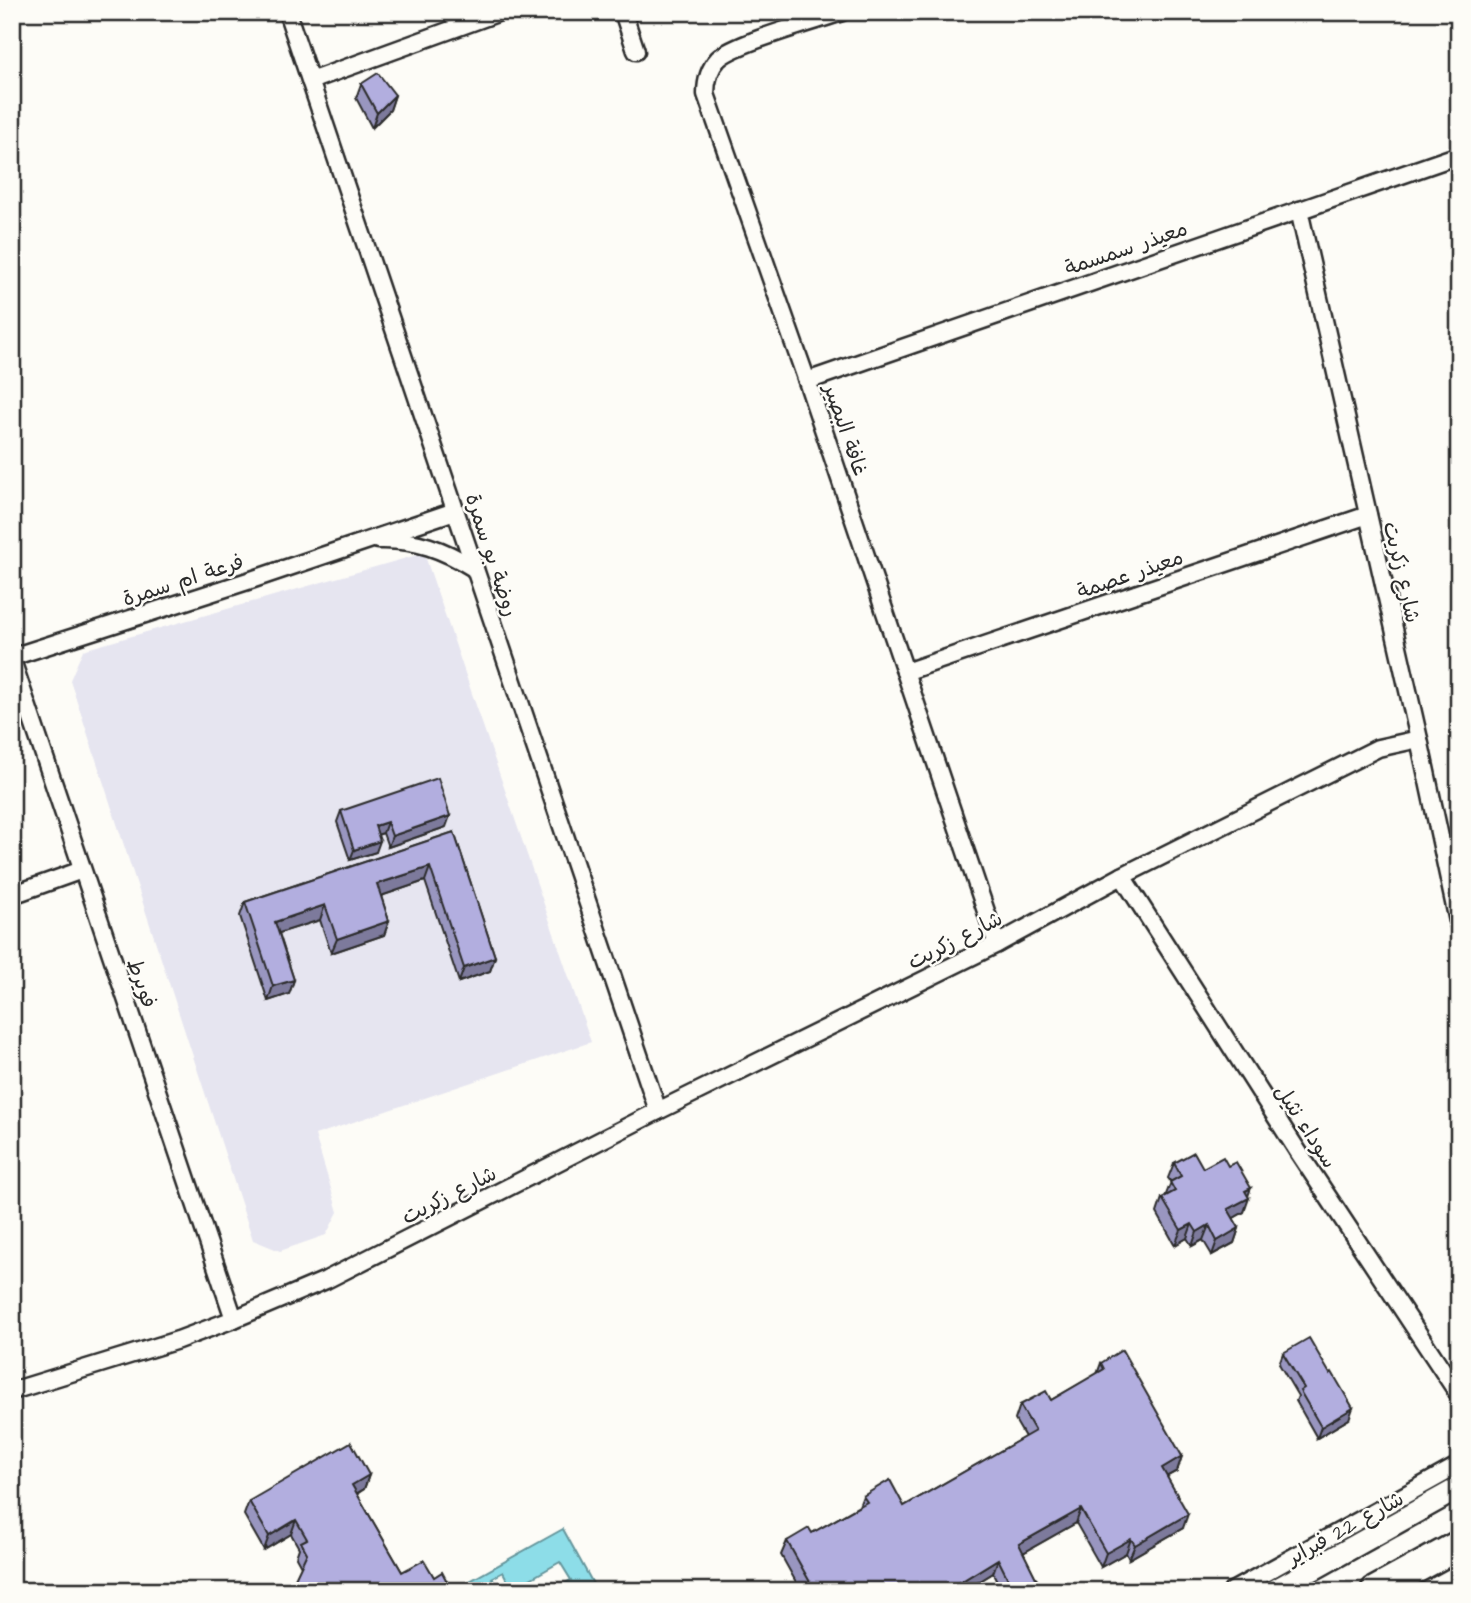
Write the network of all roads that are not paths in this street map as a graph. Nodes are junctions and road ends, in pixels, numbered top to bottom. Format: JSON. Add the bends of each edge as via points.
{"nodes":[{"id":1,"x":287,"y":12,"type":"edge"},
{"id":2,"x":500,"y":12,"type":"edge"},
{"id":3,"x":623,"y":12,"type":"edge"},
{"id":4,"x":842,"y":12,"type":"edge"},
{"id":5,"x":472,"y":16,"type":"edge"},
{"id":6,"x":636,"y":51,"type":"dead end"},
{"id":7,"x":310,"y":81,"type":"junction"},
{"id":8,"x":1459,"y":155,"type":"edge"},
{"id":9,"x":1299,"y":210,"type":"junction"},
{"id":10,"x":807,"y":381,"type":"junction"},
{"id":11,"x":455,"y":511,"type":"junction"},
{"id":12,"x":1368,"y":515,"type":"junction"},
{"id":13,"x":365,"y":540,"type":"junction"},
{"id":14,"x":475,"y":569,"type":"junction"},
{"id":15,"x":12,"y":658,"type":"edge"},
{"id":16,"x":905,"y":672,"type":"junction"},
{"id":17,"x":1419,"y":739,"type":"junction"},
{"id":18,"x":82,"y":870,"type":"junction"},
{"id":19,"x":1122,"y":876,"type":"junction"},
{"id":20,"x":12,"y":895,"type":"edge"},
{"id":21,"x":1459,"y":926,"type":"edge"},
{"id":22,"x":997,"y":944,"type":"junction"},
{"id":23,"x":658,"y":1111,"type":"junction"},
{"id":24,"x":234,"y":1320,"type":"junction"},
{"id":25,"x":12,"y":1391,"type":"edge"},
{"id":26,"x":1459,"y":1395,"type":"edge"},
{"id":27,"x":1459,"y":1465,"type":"edge"},
{"id":28,"x":1459,"y":1488,"type":"edge"},
{"id":29,"x":1459,"y":1545,"type":"edge"},
{"id":30,"x":1232,"y":1591,"type":"edge"},
{"id":31,"x":1274,"y":1591,"type":"edge"},
{"id":32,"x":1375,"y":1591,"type":"edge"}],
"edges":[{"from":1,"to":7,"type":"street","name":"روضة بو سمرة"},
{"from":2,"to":5,"type":"street"},
{"from":3,"to":6,"type":"street"},
{"from":4,"to":10,"type":"street","name":"غافة البصير","via":[[729,51],[713,65],[706,84],[708,105]]},
{"from":5,"to":7,"type":"street"},
{"from":7,"to":11,"type":"street","name":"روضة بو سمرة"},
{"from":8,"to":9,"type":"street","name":"معيذر سمسمة"},
{"from":9,"to":10,"type":"street","name":"معيذر سمسمة"},
{"from":9,"to":12,"type":"street","name":"شارع زكريت"},
{"from":10,"to":16,"type":"street","name":"غافة البصير"},
{"from":11,"to":13,"type":"street","name":"فرعة ام سمرة"},
{"from":11,"to":14,"type":"street","name":"روضة بو سمرة"},
{"from":12,"to":16,"type":"street","name":"معيذر عصمة"},
{"from":12,"to":17,"type":"street","name":"شارع زكريت"},
{"from":13,"to":14,"type":"street","name":"فرعة ام سمرة","via":[[423,544]]},
{"from":13,"to":15,"type":"street","name":"فرعة ام سمرة"},
{"from":14,"to":23,"type":"street","name":"روضة بو سمرة"},
{"from":15,"to":18,"type":"street","name":"فويرط"},
{"from":16,"to":22,"type":"street","name":"غافة البصير"},
{"from":17,"to":19,"type":"street","name":"شارع زكريت","via":[[1378,748]]},
{"from":17,"to":21,"type":"street"},
{"from":18,"to":20,"type":"street"},
{"from":18,"to":24,"type":"street","name":"فويرط"},
{"from":19,"to":22,"type":"street","name":"شارع زكريت"},
{"from":19,"to":26,"type":"street","name":"سوداء نثيل"},
{"from":22,"to":23,"type":"street","name":"شارع زكريت"},
{"from":23,"to":24,"type":"street","name":"شارع زكريت","via":[[355,1267]]},
{"from":24,"to":25,"type":"street","name":"شارع زكريت"},
{"from":27,"to":30,"type":"street","name":"شارع 22 فبراير"},
{"from":28,"to":31,"type":"main road","name":"شارع 22 فبراير"},
{"from":29,"to":32,"type":"highway"}]}
